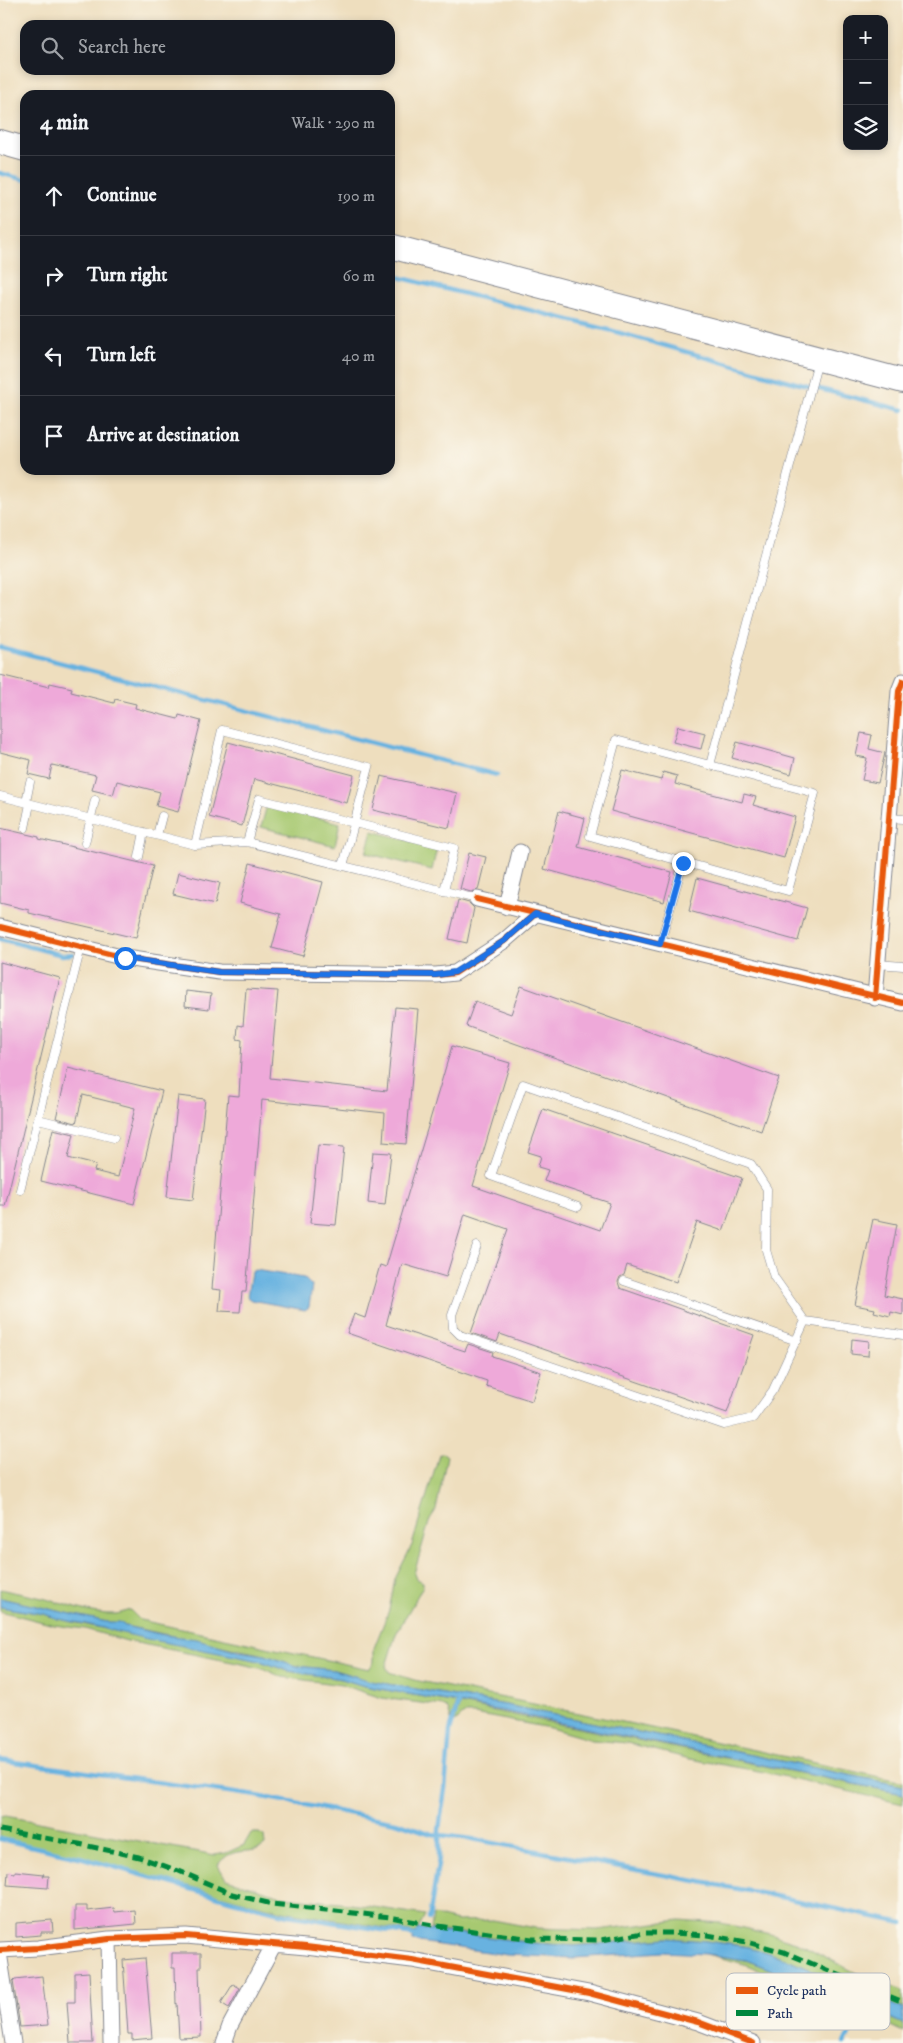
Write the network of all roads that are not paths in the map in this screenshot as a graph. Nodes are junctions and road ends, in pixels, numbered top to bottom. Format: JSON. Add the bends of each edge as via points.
{"nodes":[{"id":1,"x":0,"y":142,"type":"edge"},
{"id":2,"x":20,"y":148,"type":"edge"},
{"id":3,"x":395,"y":247,"type":"edge"},
{"id":4,"x":819,"y":359,"type":"junction"},
{"id":5,"x":903,"y":382,"type":"edge"},
{"id":6,"x":903,"y":682,"type":"edge"},
{"id":7,"x":710,"y":765,"type":"junction"},
{"id":8,"x":30,"y":782,"type":"dead end"},
{"id":9,"x":0,"y":796,"type":"edge"},
{"id":10,"x":95,"y":800,"type":"dead end"},
{"id":11,"x":28,"y":803,"type":"junction"},
{"id":12,"x":162,"y":816,"type":"dead end"},
{"id":13,"x":91,"y":819,"type":"junction"},
{"id":14,"x":896,"y":819,"type":"edge"},
{"id":15,"x":354,"y":823,"type":"junction"},
{"id":16,"x":25,"y":828,"type":"dead end"},
{"id":17,"x":144,"y":832,"type":"junction"},
{"id":18,"x":157,"y":835,"type":"junction"},
{"id":19,"x":247,"y":842,"type":"junction"},
{"id":20,"x":85,"y":843,"type":"dead end"},
{"id":21,"x":194,"y":845,"type":"junction"},
{"id":22,"x":520,"y":852,"type":"dead end"},
{"id":23,"x":139,"y":857,"type":"dead end"},
{"id":24,"x":683,"y":863,"type":"junction"},
{"id":25,"x":343,"y":866,"type":"junction"},
{"id":26,"x":444,"y":891,"type":"junction"},
{"id":27,"x":476,"y":899,"type":"joint"},
{"id":28,"x":507,"y":907,"type":"junction"},
{"id":29,"x":535,"y":914,"type":"junction"},
{"id":30,"x":0,"y":926,"type":"edge"},
{"id":31,"x":660,"y":944,"type":"junction"},
{"id":32,"x":81,"y":947,"type":"junction"},
{"id":33,"x":878,"y":964,"type":"junction"},
{"id":34,"x":903,"y":966,"type":"edge"},
{"id":35,"x":875,"y":998,"type":"junction"},
{"id":36,"x":903,"y":1003,"type":"edge"},
{"id":37,"x":38,"y":1119,"type":"junction"},
{"id":38,"x":114,"y":1138,"type":"dead end"},
{"id":39,"x":20,"y":1190,"type":"dead end"},
{"id":40,"x":578,"y":1207,"type":"dead end"},
{"id":41,"x":477,"y":1246,"type":"dead end"},
{"id":42,"x":624,"y":1282,"type":"dead end"},
{"id":43,"x":805,"y":1320,"type":"junction"},
{"id":44,"x":903,"y":1335,"type":"edge"},
{"id":45,"x":797,"y":1341,"type":"junction"},
{"id":46,"x":109,"y":1939,"type":"junction"},
{"id":47,"x":274,"y":1944,"type":"junction"},
{"id":48,"x":0,"y":1950,"type":"edge"},
{"id":49,"x":0,"y":1959,"type":"edge"},
{"id":50,"x":13,"y":2043,"type":"edge"},
{"id":51,"x":111,"y":2043,"type":"edge"},
{"id":52,"x":224,"y":2043,"type":"edge"},
{"id":53,"x":753,"y":2043,"type":"edge"}],
"edges":[{"from":1,"to":2,"type":"main road"},
{"from":3,"to":4,"type":"main road"},
{"from":4,"to":5,"type":"main road"},
{"from":4,"to":7,"type":"lane"},
{"from":6,"to":14,"type":"street","via":[[899,691]]},
{"from":7,"to":24,"type":"lane","via":[[616,740],[590,836]]},
{"from":7,"to":24,"type":"lane","via":[[815,793],[788,891]]},
{"from":8,"to":11,"type":"lane"},
{"from":9,"to":11,"type":"lane"},
{"from":10,"to":13,"type":"lane"},
{"from":11,"to":13,"type":"lane"},
{"from":11,"to":16,"type":"lane"},
{"from":12,"to":18,"type":"lane"},
{"from":13,"to":17,"type":"lane"},
{"from":13,"to":20,"type":"lane"},
{"from":14,"to":33,"type":"street"},
{"from":15,"to":19,"type":"lane","via":[[259,799]]},
{"from":15,"to":21,"type":"lane","via":[[368,767],[222,730]]},
{"from":15,"to":25,"type":"lane"},
{"from":15,"to":26,"type":"lane","via":[[454,848]]},
{"from":17,"to":18,"type":"lane"},
{"from":17,"to":23,"type":"lane"},
{"from":18,"to":21,"type":"lane"},
{"from":19,"to":21,"type":"lane"},
{"from":19,"to":25,"type":"lane"},
{"from":22,"to":28,"type":"street"},
{"from":24,"to":31,"type":"lane"},
{"from":25,"to":26,"type":"lane"},
{"from":26,"to":27,"type":"lane"},
{"from":27,"to":28,"type":"street"},
{"from":28,"to":29,"type":"street"},
{"from":29,"to":31,"type":"street"},
{"from":29,"to":32,"type":"street","via":[[504,941],[455,972],[436,975],[219,972],[133,960]]},
{"from":30,"to":32,"type":"street"},
{"from":31,"to":35,"type":"street"},
{"from":32,"to":37,"type":"lane"},
{"from":33,"to":34,"type":"lane"},
{"from":33,"to":35,"type":"street"},
{"from":35,"to":36,"type":"street"},
{"from":37,"to":38,"type":"lane"},
{"from":37,"to":39,"type":"lane"},
{"from":40,"to":43,"type":"lane","via":[[492,1176],[523,1084],[751,1164],[767,1189],[766,1250],[774,1277]]},
{"from":41,"to":45,"type":"lane","via":[[452,1315],[453,1328],[460,1335],[724,1425],[753,1418],[773,1390]]},
{"from":42,"to":45,"type":"lane"},
{"from":43,"to":44,"type":"lane"},
{"from":43,"to":45,"type":"lane"},
{"from":46,"to":47,"type":"street","via":[[186,1936]]},
{"from":46,"to":48,"type":"street"},
{"from":46,"to":51,"type":"street"},
{"from":47,"to":52,"type":"street"},
{"from":47,"to":53,"type":"street","via":[[412,1960],[589,1992],[698,2022]]},
{"from":49,"to":50,"type":"street"}]}
